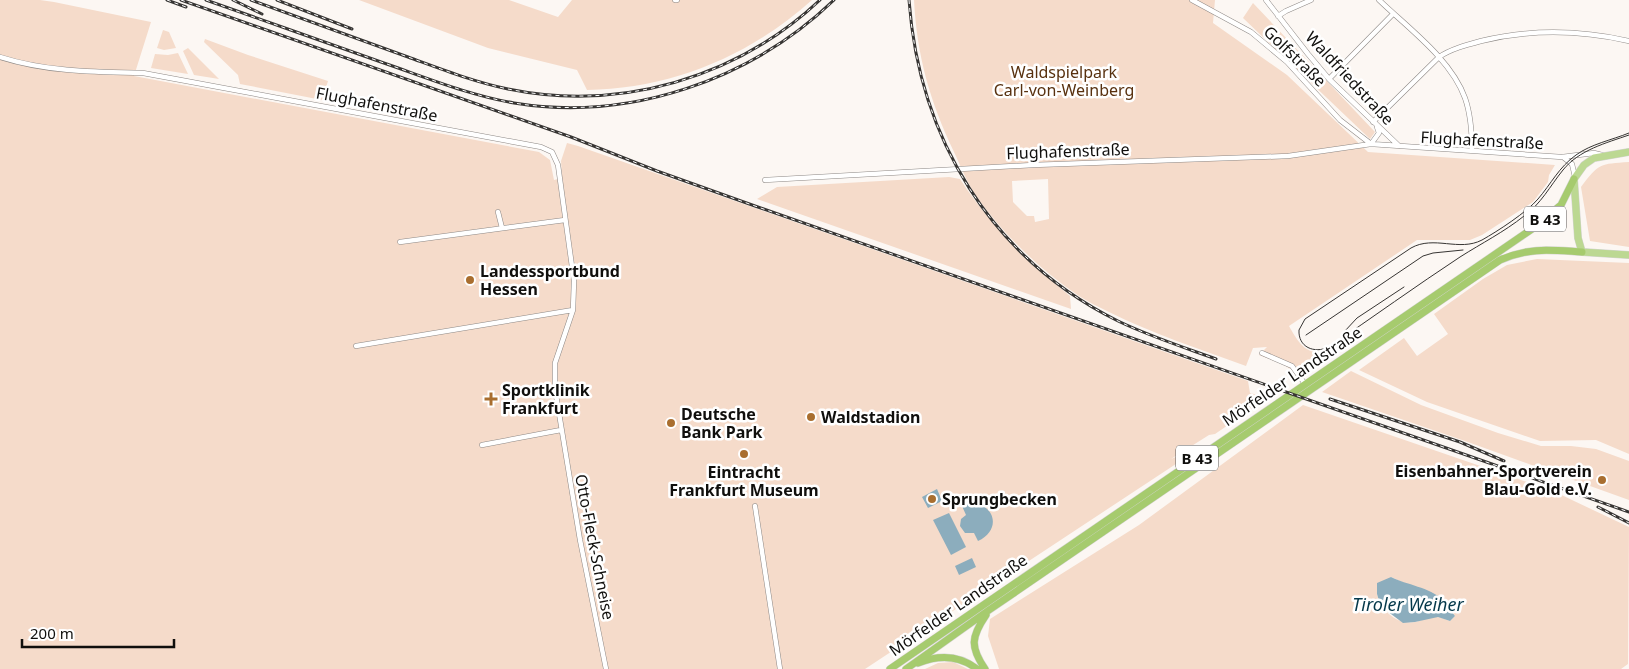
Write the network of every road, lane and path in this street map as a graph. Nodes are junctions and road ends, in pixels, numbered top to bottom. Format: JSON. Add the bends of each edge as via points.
{"nodes":[{"id":1,"x":1192,"y":0,"type":"edge"},
{"id":2,"x":1266,"y":0,"type":"edge"},
{"id":3,"x":1311,"y":0,"type":"edge"},
{"id":4,"x":1379,"y":0,"type":"edge"},
{"id":5,"x":1388,"y":0,"type":"edge"},
{"id":6,"x":1385,"y":6,"type":"junction"},
{"id":7,"x":1393,"y":14,"type":"junction"},
{"id":8,"x":1278,"y":16,"type":"junction"},
{"id":9,"x":1629,"y":41,"type":"edge"},
{"id":10,"x":0,"y":57,"type":"edge"},
{"id":11,"x":1438,"y":57,"type":"junction"},
{"id":12,"x":1329,"y":78,"type":"junction"},
{"id":13,"x":1374,"y":123,"type":"junction"},
{"id":14,"x":1371,"y":144,"type":"junction"},
{"id":15,"x":1400,"y":147,"type":"junction"},
{"id":16,"x":1472,"y":151,"type":"junction"},
{"id":17,"x":1629,"y":152,"type":"edge"},
{"id":18,"x":1604,"y":155,"type":"junction"},
{"id":19,"x":555,"y":156,"type":"joint"},
{"id":20,"x":1562,"y":157,"type":"junction"},
{"id":21,"x":1574,"y":179,"type":"junction"},
{"id":22,"x":765,"y":180,"type":"dead end"},
{"id":23,"x":498,"y":212,"type":"dead end"},
{"id":24,"x":565,"y":220,"type":"junction"},
{"id":25,"x":502,"y":228,"type":"junction"},
{"id":26,"x":400,"y":242,"type":"dead end"},
{"id":27,"x":1582,"y":252,"type":"junction"},
{"id":28,"x":1629,"y":255,"type":"edge"},
{"id":29,"x":573,"y":310,"type":"junction"},
{"id":30,"x":356,"y":346,"type":"dead end"},
{"id":31,"x":1262,"y":353,"type":"dead end"},
{"id":32,"x":1305,"y":384,"type":"junction"},
{"id":33,"x":561,"y":430,"type":"junction"},
{"id":34,"x":482,"y":445,"type":"dead end"},
{"id":35,"x":755,"y":506,"type":"dead end"},
{"id":36,"x":990,"y":610,"type":"junction"},
{"id":37,"x":907,"y":668,"type":"edge"},
{"id":38,"x":606,"y":669,"type":"edge"},
{"id":39,"x":780,"y":669,"type":"edge"},
{"id":40,"x":890,"y":669,"type":"edge"},
{"id":41,"x":977,"y":669,"type":"edge"},
{"id":42,"x":985,"y":669,"type":"edge"}],
"edges":[{"from":1,"to":14,"type":"street","name":"Golfstraße","via":[[1251,32],[1287,62],[1340,120]]},
{"from":2,"to":8,"type":"street","name":"Waldfriedstraße"},
{"from":3,"to":8,"type":"street"},
{"from":4,"to":6,"type":"street"},
{"from":5,"to":6,"type":"street"},
{"from":6,"to":7,"type":"street"},
{"from":7,"to":11,"type":"street"},
{"from":7,"to":12,"type":"street"},
{"from":8,"to":12,"type":"street","name":"Waldfriedstraße"},
{"from":9,"to":11,"type":"street","via":[[1578,33],[1525,33],[1470,44]]},
{"from":10,"to":19,"type":"street","name":"Flughafenstraße","via":[[40,67],[143,73],[541,147]]},
{"from":11,"to":13,"type":"street"},
{"from":11,"to":16,"type":"street","via":[[1465,97]]},
{"from":12,"to":13,"type":"street","name":"Waldfriedstraße"},
{"from":13,"to":14,"type":"street","via":[[1379,133]]},
{"from":13,"to":15,"type":"street","name":"Waldfriedstraße"},
{"from":14,"to":15,"type":"street","name":"Flughafenstraße"},
{"from":14,"to":22,"type":"street","name":"Flughafenstraße","via":[[1288,156],[1033,165]]},
{"from":15,"to":16,"type":"street","name":"Flughafenstraße"},
{"from":16,"to":20,"type":"street","name":"Flughafenstraße"},
{"from":17,"to":18,"type":"main road","number":"B 43"},
{"from":18,"to":20,"type":"street","name":"Flughafenstraße"},
{"from":18,"to":21,"type":"main road","number":"B 43","via":[[1589,161]]},
{"from":19,"to":24,"type":"street","name":"Otto-Fleck-Schneise"},
{"from":20,"to":21,"type":"street","name":"Flughafenstraße","via":[[1572,165]]},
{"from":21,"to":27,"type":"main road","number":"B 43"},
{"from":21,"to":32,"type":"highway","name":"Mörfelder Landstraße","number":"B 43","via":[[1563,202],[1546,219]]},
{"from":23,"to":25,"type":"street"},
{"from":24,"to":25,"type":"street"},
{"from":24,"to":29,"type":"street","name":"Otto-Fleck-Schneise","via":[[574,281]]},
{"from":25,"to":26,"type":"street"},
{"from":27,"to":28,"type":"main road","number":"B 43"},
{"from":27,"to":36,"type":"highway","name":"Mörfelder Landstraße","number":"B 43","via":[[1537,250],[1500,260]]},
{"from":29,"to":30,"type":"street"},
{"from":29,"to":33,"type":"street","name":"Otto-Fleck-Schneise","via":[[556,363],[554,389]]},
{"from":31,"to":32,"type":"street","via":[[1292,366]]},
{"from":32,"to":40,"type":"highway","name":"Mörfelder Landstraße","number":"B 43"},
{"from":33,"to":34,"type":"street"},
{"from":33,"to":38,"type":"street","name":"Otto-Fleck-Schneise"},
{"from":35,"to":39,"type":"street"},
{"from":36,"to":37,"type":"highway","name":"Mörfelder Landstraße","number":"B 43"},
{"from":36,"to":42,"type":"highway","via":[[977,628],[974,639],[977,657]]},
{"from":37,"to":41,"type":"highway","via":[[946,657],[961,660]]}]}
